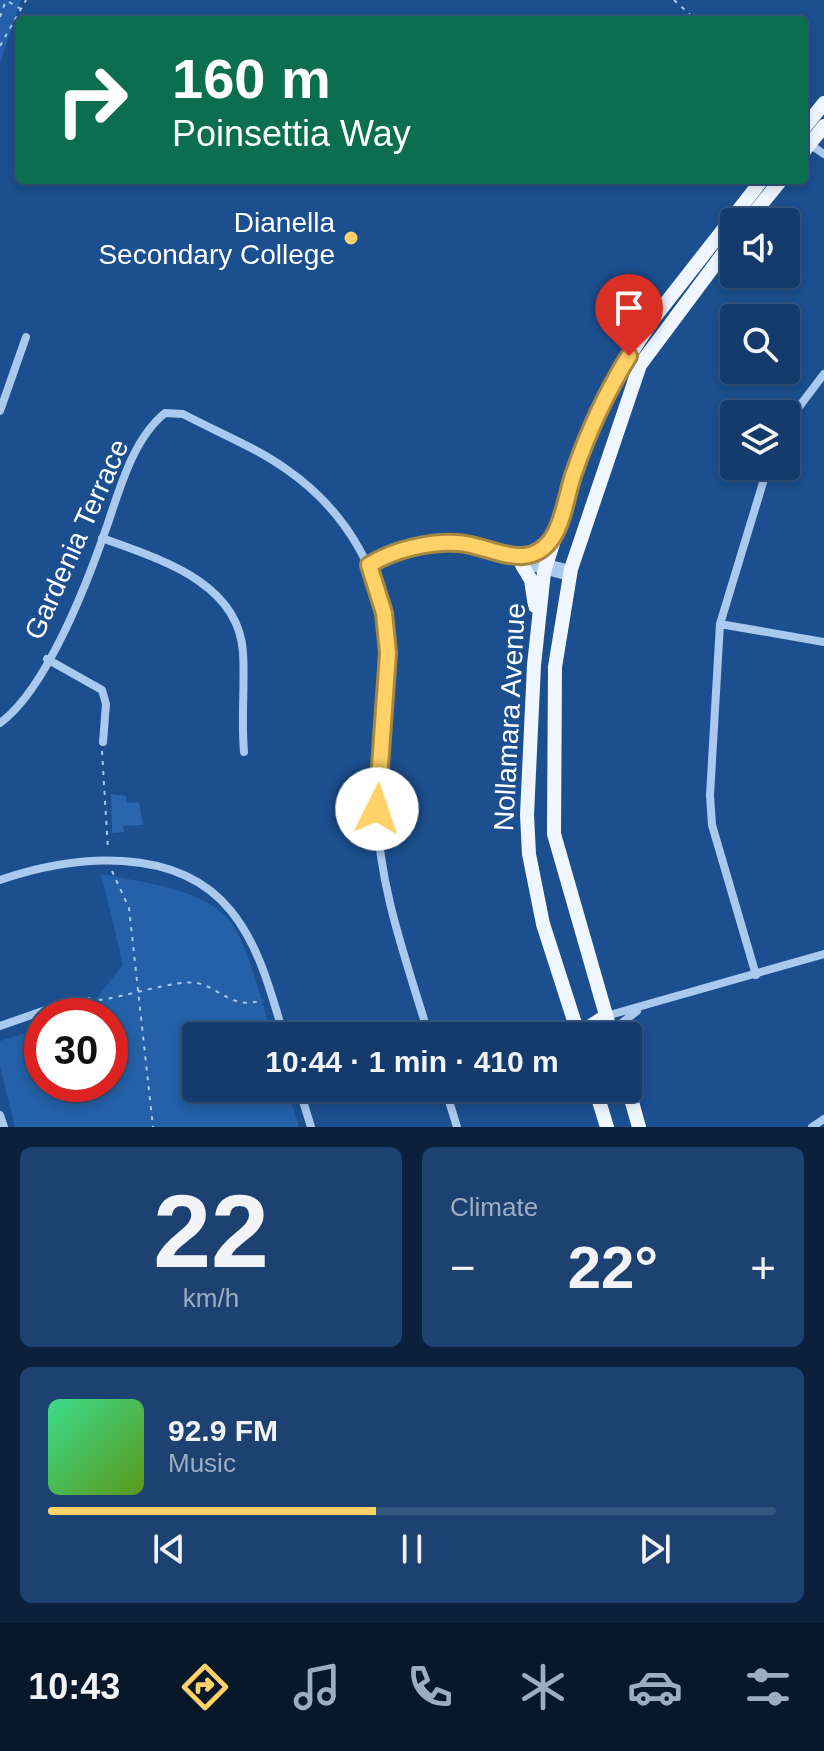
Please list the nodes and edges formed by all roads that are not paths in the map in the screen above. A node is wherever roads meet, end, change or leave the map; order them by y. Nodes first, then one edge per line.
1 (824, 103) edge
2 (811, 136) edge
3 (824, 154) edge
4 (759, 184) edge
5 (778, 184) edge
6 (758, 208) edge
7 (720, 257) edge
8 (26, 337) dead end
9 (824, 374) edge
10 (626, 404) junction
11 (800, 406) edge
12 (0, 411) edge
13 (585, 441) junction
14 (764, 480) edge
15 (554, 535) junction
16 (102, 538) junction
17 (521, 560) junction
18 (369, 565) junction
19 (545, 568) junction
20 (570, 573) junction
21 (538, 622) junction
22 (720, 624) junction
23 (824, 642) edge
24 (47, 659) junction
25 (0, 723) edge
26 (103, 742) road end
27 (244, 752) dead end
28 (0, 880) edge
29 (824, 954) edge
30 (756, 975) junction
31 (641, 1009) junction
32 (606, 1016) junction
33 (24, 1018) edge
34 (280, 1022) edge
35 (425, 1022) edge
36 (574, 1022) edge
37 (597, 1022) edge
38 (608, 1022) edge
39 (623, 1022) edge
40 (0, 1026) edge
41 (303, 1102) edge
42 (449, 1102) edge
43 (599, 1102) edge
44 (632, 1102) edge
45 (0, 1115) edge
46 (824, 1119) edge
47 (4, 1127) edge
48 (311, 1127) edge
49 (457, 1127) edge
50 (607, 1127) edge
51 (639, 1127) edge
52 (812, 1127) edge

1 - 2 main road
2 - 3 street
4 - 13 main road, Nollamara Avenue
5 - 6 main road
7 - 10 main road, Nollamara Avenue
8 - 12 street
9 - 11 street
10 - 13 main road
10 - 20 main road, Nollamara Avenue
13 - 15 main road, Nollamara Avenue
14 - 22 street
15 - 17 main road
15 - 19 main road, Nollamara Avenue
16 - 18 street, Gardenia Terrace
16 - 24 street, Gardenia Terrace
16 - 27 street
17 - 18 street
17 - 19 street
17 - 21 main road
18 - 35 street
19 - 20 street
19 - 21 main road, Nollamara Avenue
20 - 32 main road, Nollamara Avenue
21 - 36 main road, Nollamara Avenue
22 - 23 street
22 - 30 street
24 - 25 street, Gardenia Terrace
24 - 26 street
28 - 34 street
29 - 30 street
30 - 31 street
31 - 32 street
31 - 39 street
32 - 37 main road
32 - 38 main road, Nollamara Avenue
33 - 40 street
41 - 48 street
42 - 49 street
43 - 50 main road
44 - 51 main road
45 - 47 street
46 - 52 street

